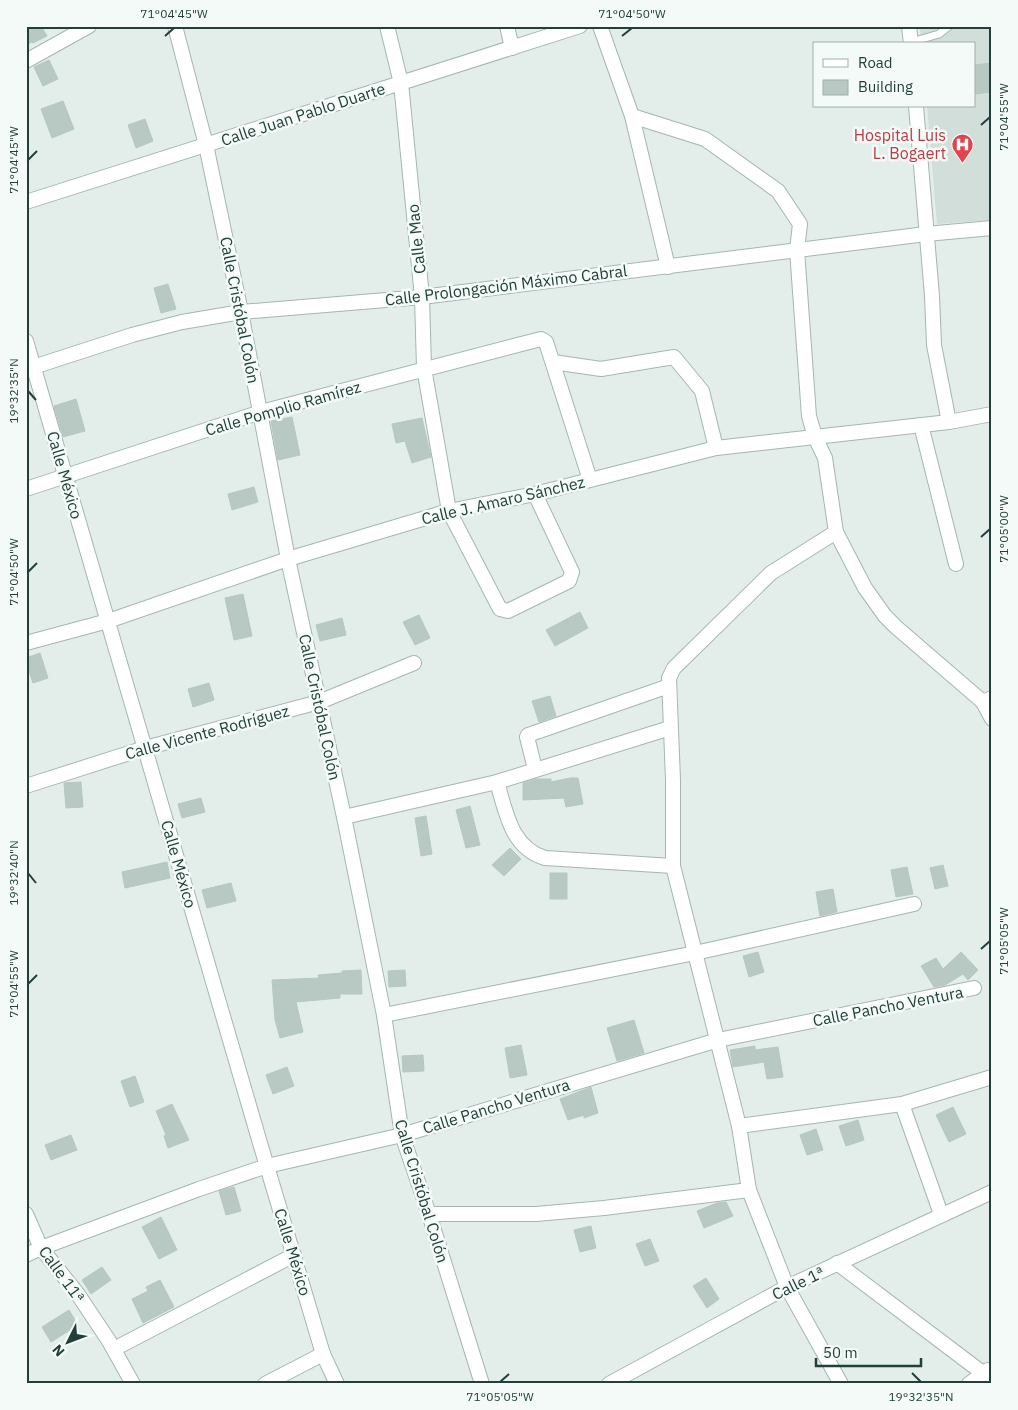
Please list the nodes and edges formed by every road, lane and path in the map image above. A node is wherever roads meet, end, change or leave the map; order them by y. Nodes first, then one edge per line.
1 (89, 26) edge
2 (175, 26) edge
3 (387, 26) edge
4 (507, 26) edge
5 (580, 26) edge
6 (600, 26) edge
7 (909, 26) edge
8 (949, 26) edge
9 (911, 42) edge
10 (914, 42) edge
11 (512, 48) junction
12 (26, 61) edge
13 (401, 83) junction
14 (916, 108) edge
15 (632, 116) junction
16 (206, 145) junction
17 (26, 202) edge
18 (992, 228) edge
19 (926, 234) junction
20 (797, 250) junction
21 (668, 267) junction
22 (422, 297) junction
23 (241, 312) junction
24 (26, 341) edge
25 (553, 362) junction
26 (30, 368) edge
27 (424, 368) junction
28 (261, 412) junction
29 (992, 414) edge
30 (949, 422) junction
31 (921, 425) junction
32 (815, 437) junction
33 (716, 448) junction
34 (65, 476) junction
35 (590, 480) junction
36 (26, 489) edge
37 (535, 494) junction
38 (449, 511) junction
39 (836, 532) junction
40 (288, 560) junction
41 (956, 564) dead end
42 (108, 621) junction
43 (26, 643) edge
44 (414, 663) dead end
45 (669, 686) junction
46 (987, 700) edge
47 (319, 702) junction
48 (992, 719) edge
49 (670, 728) junction
50 (145, 748) junction
51 (535, 769) junction
52 (497, 782) junction
53 (26, 786) edge
54 (344, 818) junction
55 (673, 866) junction
56 (914, 904) dead end
57 (695, 953) junction
58 (974, 988) dead end
59 (384, 1015) junction
60 (718, 1040) junction
61 (992, 1077) edge
62 (902, 1104) junction
63 (739, 1126) junction
64 (402, 1135) junction
65 (267, 1166) junction
66 (748, 1190) junction
67 (992, 1192) edge
68 (26, 1214) edge
69 (429, 1214) junction
70 (941, 1214) junction
71 (41, 1248) junction
72 (26, 1255) edge
73 (294, 1255) junction
74 (837, 1263) junction
75 (787, 1287) junction
76 (114, 1350) junction
77 (323, 1354) junction
78 (989, 1374) edge
79 (133, 1384) edge
80 (265, 1384) edge
81 (337, 1384) edge
82 (482, 1384) edge
83 (609, 1384) edge
84 (841, 1384) edge
85 (969, 1384) edge

1 - 12 street
2 - 16 street, Calle Cristóbal Colón
3 - 13 street, Calle Mao
4 - 11 street
5 - 11 street, Calle Juan Pablo Duarte
6 - 15 street
7 - 9 street
8 - 10 lane
11 - 13 street, Calle Juan Pablo Duarte
13 - 16 street, Calle Juan Pablo Duarte
13 - 22 street, Calle Mao
14 - 19 street
15 - 20 street
15 - 21 street
16 - 17 street, Calle Juan Pablo Duarte
16 - 23 street, Calle Cristóbal Colón
18 - 19 street, Calle Prolongación Máximo Cabral
19 - 20 street, Calle Prolongación Máximo Cabral
19 - 30 street
20 - 21 street, Calle Prolongación Máximo Cabral
20 - 32 street
21 - 22 street, Calle Prolongación Máximo Cabral
22 - 23 street, Calle Prolongación Máximo Cabral
22 - 27 street, Calle Mao
23 - 26 street, Calle Prolongación Máximo Cabral
23 - 28 street, Calle Cristóbal Colón
24 - 26 street, Calle México
25 - 27 street, Calle Pomplio Ramírez
25 - 33 street
25 - 35 street
26 - 34 street, Calle México
27 - 28 street, Calle Pomplio Ramírez
27 - 38 street, Calle Mao
28 - 34 street, Calle Pomplio Ramírez
28 - 40 street, Calle Cristóbal Colón
29 - 30 street, Calle J. Amaro Sánchez
30 - 31 street, Calle J. Amaro Sánchez
31 - 32 street, Calle J. Amaro Sánchez
31 - 41 street
32 - 33 street, Calle J. Amaro Sánchez
32 - 39 street
33 - 35 street, Calle J. Amaro Sánchez
34 - 36 street, Calle Pomplio Ramírez
34 - 42 street, Calle México
35 - 37 street, Calle J. Amaro Sánchez
37 - 38 street, Calle J. Amaro Sánchez
37 - 38 street, Calle Mao
38 - 40 street, Calle J. Amaro Sánchez
39 - 45 street
39 - 46 street
40 - 42 street, Calle J. Amaro Sánchez
40 - 47 street, Calle Cristóbal Colón
42 - 43 street, Calle J. Amaro Sánchez
42 - 50 street, Calle México
44 - 47 street, Calle Vicente Rodríguez
45 - 49 street
45 - 51 street
46 - 48 street
47 - 50 street, Calle Vicente Rodríguez
47 - 54 street, Calle Cristóbal Colón
49 - 51 street
49 - 55 street
50 - 53 street, Calle Vicente Rodríguez
50 - 65 street, Calle México
51 - 52 street
52 - 54 street
52 - 55 street
54 - 59 street, Calle Cristóbal Colón
55 - 57 street
56 - 57 street
57 - 59 street
57 - 60 street
58 - 60 street, Calle Pancho Ventura
59 - 64 street, Calle Cristóbal Colón
60 - 63 street
60 - 64 street, Calle Pancho Ventura
61 - 62 street
62 - 63 street
62 - 70 street
63 - 66 street
64 - 65 street, Calle Pancho Ventura
64 - 69 street, Calle Cristóbal Colón
65 - 71 street, Calle Pancho Ventura
65 - 73 street, Calle México
66 - 69 street
66 - 75 street
67 - 70 street, Calle 1ª
68 - 71 street, Calle 11ª
69 - 82 street, Calle Cristóbal Colón
70 - 74 street, Calle 1ª
71 - 72 street, Calle Pancho Ventura
71 - 76 street, Calle 11ª
73 - 76 street
73 - 77 street, Calle México
74 - 75 street, Calle 1ª
74 - 78 street
75 - 83 street, Calle 1ª
75 - 84 street
76 - 79 street, Calle 11ª
77 - 80 street
77 - 81 street, Calle México
78 - 85 street

